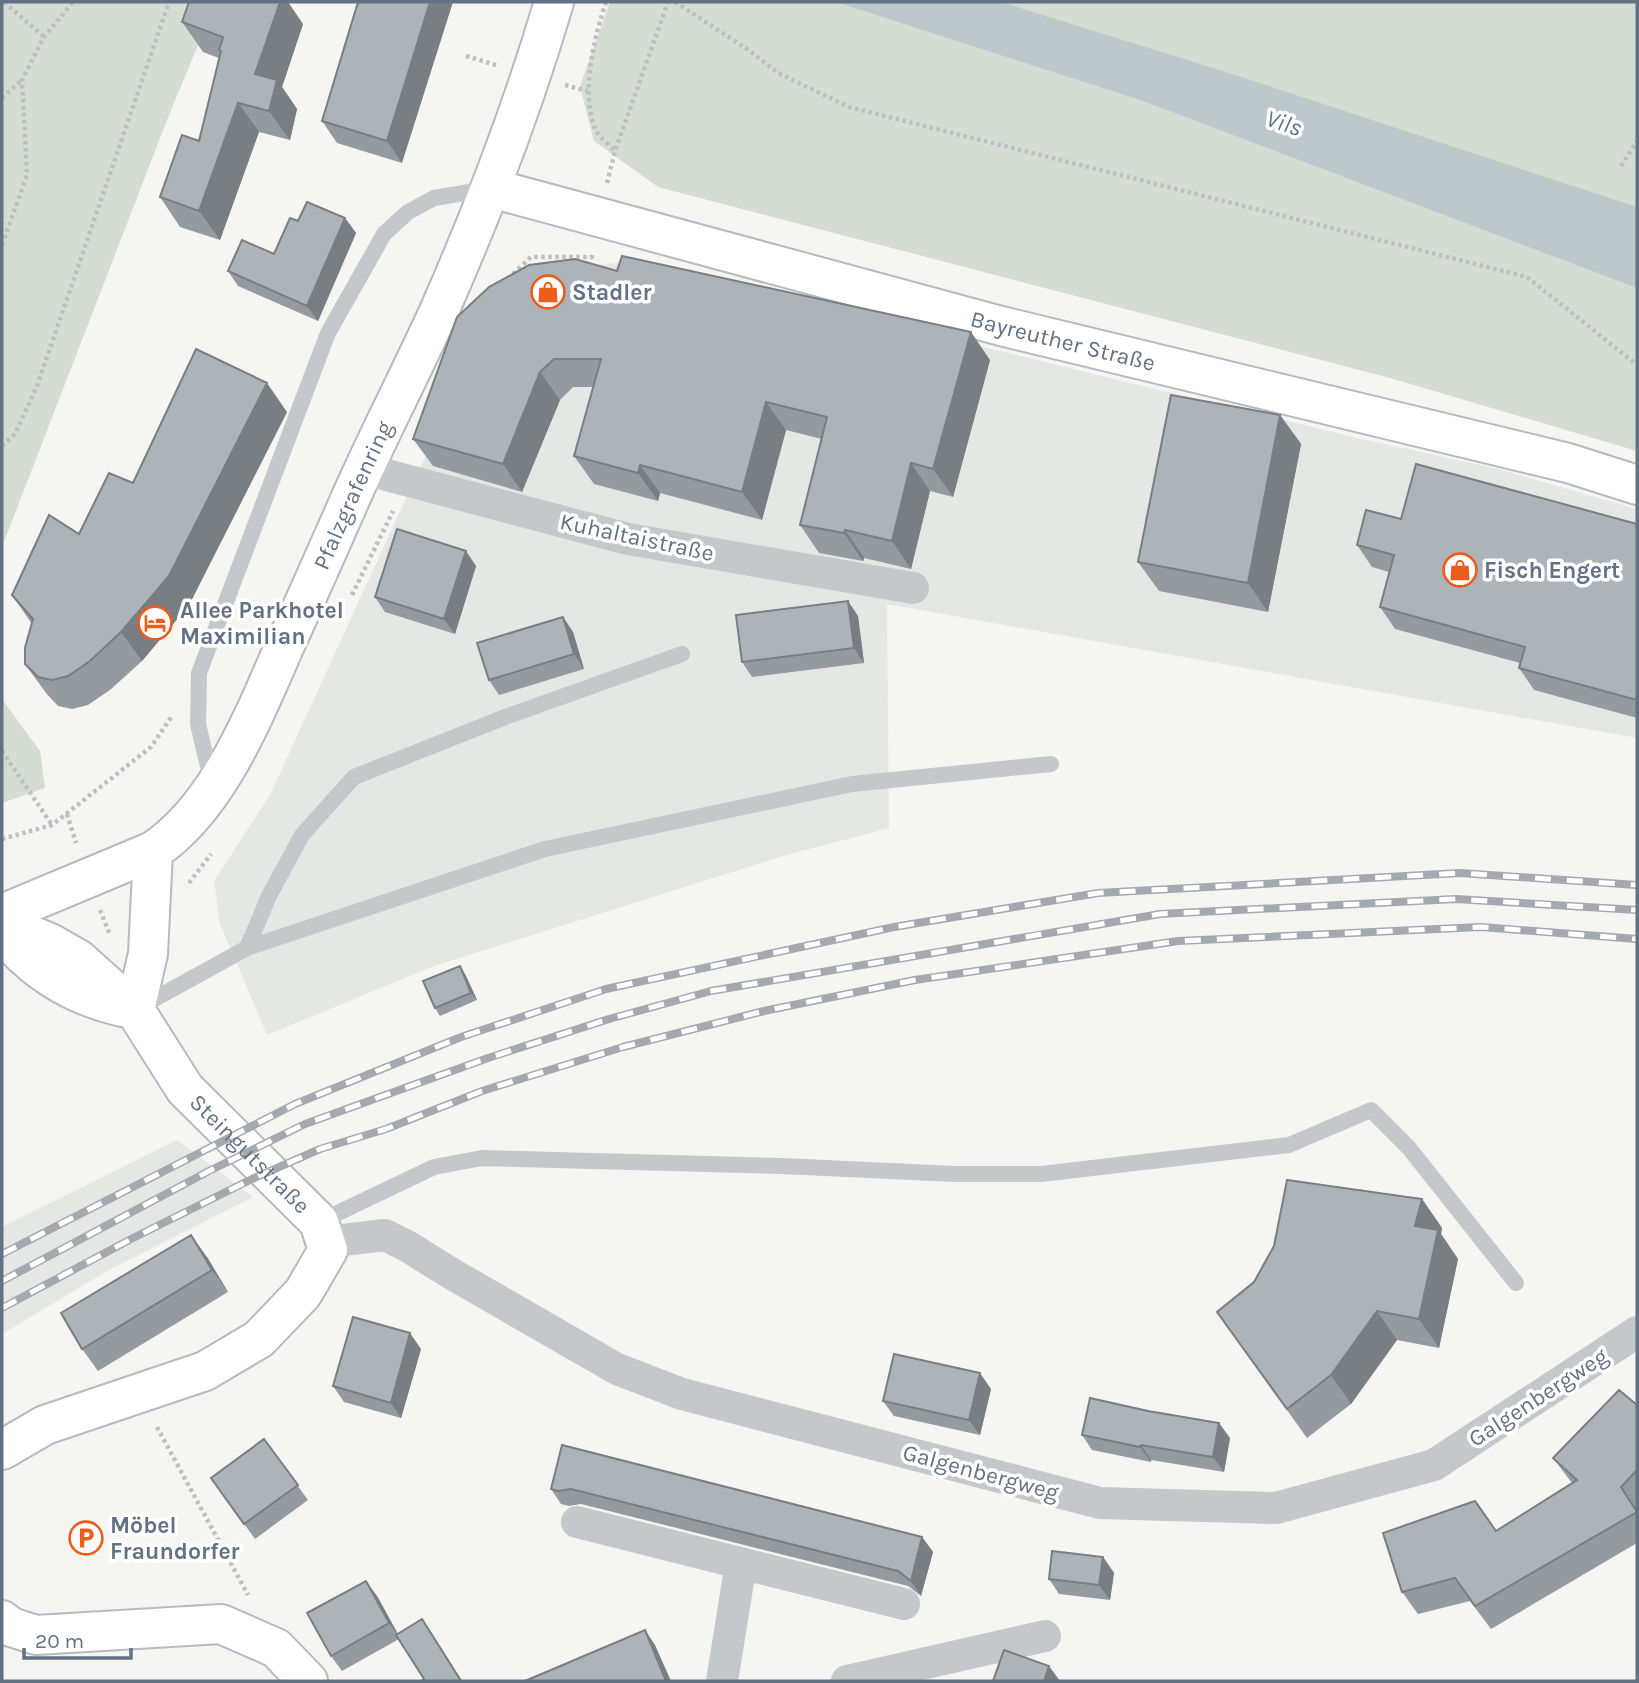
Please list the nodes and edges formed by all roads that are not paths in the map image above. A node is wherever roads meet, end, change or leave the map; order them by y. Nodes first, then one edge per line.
1 (553, 5) edge
2 (491, 188) junction
3 (364, 469) junction
4 (1637, 485) edge
5 (913, 588) dead end
6 (682, 654) dead end
7 (1051, 764) dead end
8 (213, 789) junction
9 (153, 851) junction
10 (2, 914) edge
11 (2, 923) edge
12 (2, 932) edge
13 (247, 948) junction
14 (135, 1010) junction
15 (322, 1232) junction
16 (1516, 1283) dead end
17 (1637, 1332) edge
18 (2, 1450) edge
19 (577, 1522) dead end
20 (741, 1563) junction
21 (904, 1604) dead end
22 (2, 1620) edge
23 (1045, 1636) dead end
24 (308, 1681) edge
25 (722, 1681) edge
26 (847, 1681) edge

1 - 2 street, Pfalzgrafenring
2 - 3 street, Pfalzgrafenring
2 - 4 street, Bayreuther Straße
2 - 8 lane
3 - 5 street, Kuhaltaistraße
3 - 8 street, Pfalzgrafenring
6 - 13 lane
7 - 13 lane
8 - 9 street, Pfalzgrafenring
9 - 10 street, Pfalzgrafenring
9 - 14 street
11 - 14 street, Steingutstraße
12 - 14 street
13 - 14 lane
14 - 15 street, Steingutstraße
15 - 16 lane
15 - 17 street, Galgenbergweg
15 - 18 street
19 - 20 street
20 - 21 street
20 - 25 street
22 - 24 street
23 - 26 street

